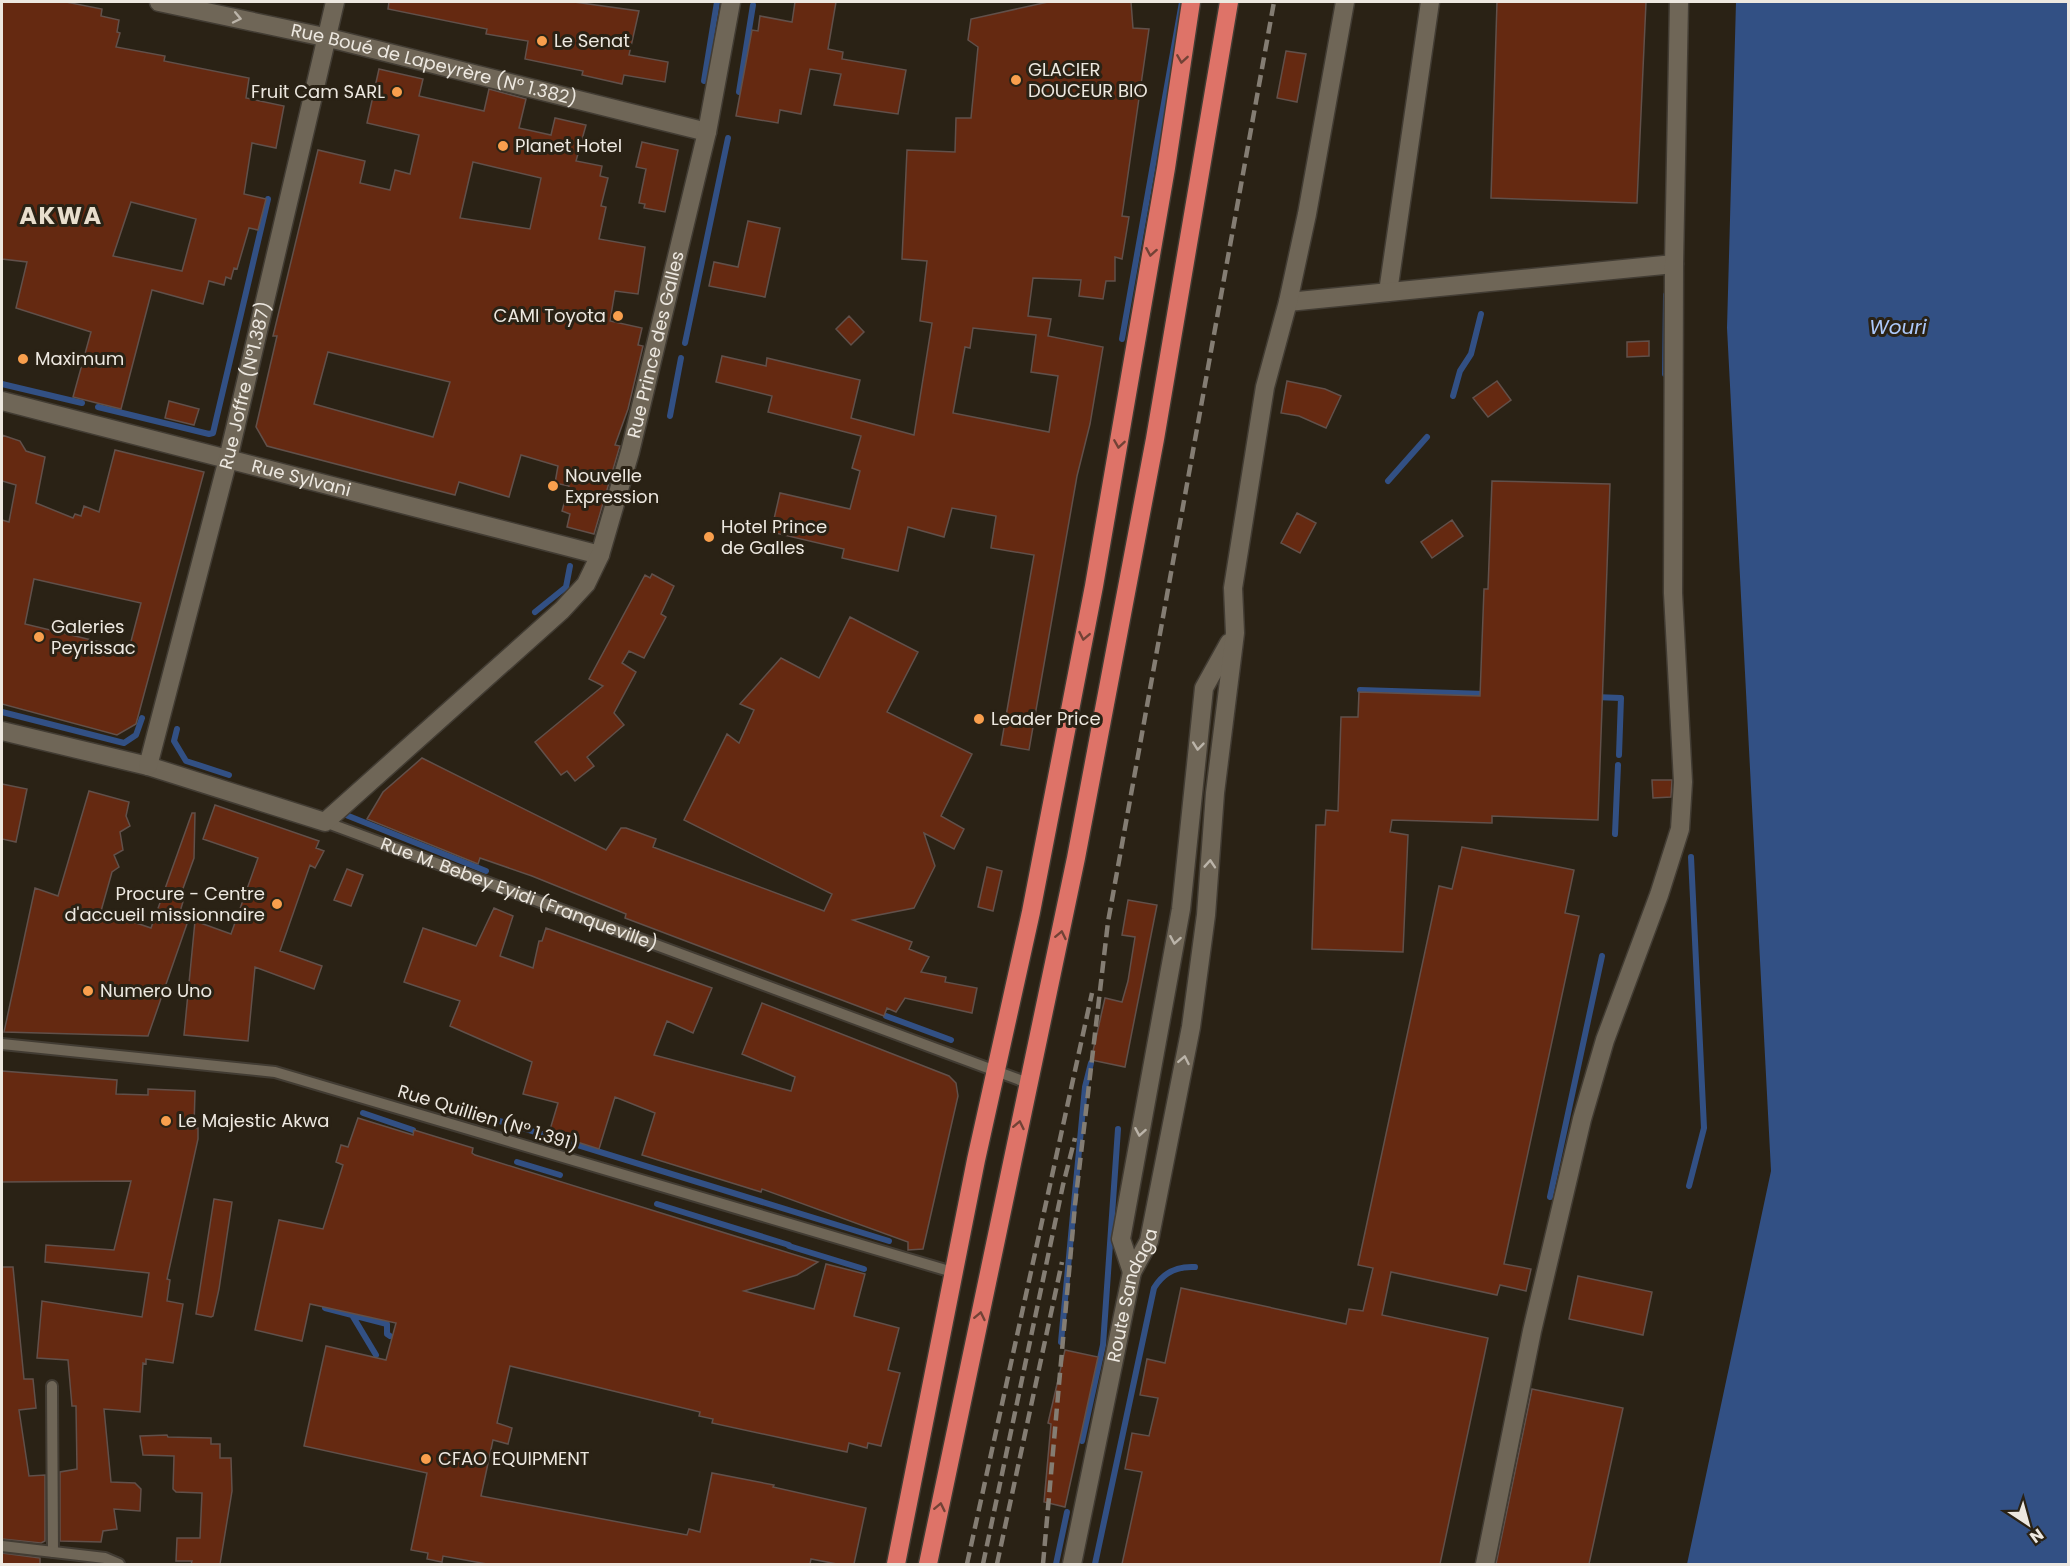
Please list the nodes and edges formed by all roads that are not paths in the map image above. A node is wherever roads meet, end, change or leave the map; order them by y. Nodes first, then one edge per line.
1 (159, 2) edge
2 (335, 2) edge
3 (731, 2) edge
4 (1191, 2) edge
5 (1229, 2) edge
6 (1345, 2) edge
7 (1430, 2) edge
8 (1679, 2) edge
9 (329, 38) junction
10 (707, 132) junction
11 (1674, 264) junction
12 (1389, 292) junction
13 (1288, 302) junction
14 (2, 401) edge
15 (228, 459) junction
16 (600, 555) junction
17 (1235, 633) junction
18 (1204, 688) junction
19 (1227, 690) junction
20 (2, 731) edge
21 (148, 766) junction
22 (1194, 790) junction
23 (1215, 794) junction
24 (325, 822) junction
25 (2, 1044) edge
26 (996, 1072) junction
27 (1028, 1083) junction
28 (1132, 1272) junction
29 (956, 1273) junction
30 (52, 1386) dead end
31 (2, 1546) edge
32 (53, 1552) junction
33 (119, 1564) edge
34 (896, 1564) edge
35 (928, 1564) edge
36 (1072, 1564) edge
37 (1485, 1564) edge

1 -> 9 street, Rue Boué de Lapeyrère (N° 1.382)
2 - 9 street, Rue Joffre (N°1.387)
3 - 10 street, Rue Prince des Galles
4 -> 26 highway
27 -> 5 highway
6 - 13 street, Route Sandaga
7 - 12 street
8 - 11 street
9 - 10 street, Rue Boué de Lapeyrère (N° 1.382)
9 - 15 street, Rue Joffre (N°1.387)
10 - 16 street, Rue Prince des Galles
11 - 12 street
11 - 37 street
12 - 13 street
13 - 17 street, Route Sandaga
14 - 15 street, Rue Sylvani
15 - 16 street, Rue Sylvani
15 - 21 street, Rue Joffre (N°1.387)
16 - 24 street, Rue Prince des Galles
17 - 18 street
17 - 19 street, Route Sandaga
18 - 19 street
18 -> 22 street
19 - 23 street, Route Sandaga
20 - 21 street, Rue M. Bebey Eyidi (Franqueville)
21 - 24 street, Rue M. Bebey Eyidi (Franqueville)
22 - 23 street
22 -> 28 street
28 -> 23 street, Route Sandaga
24 - 26 lane, Rue M. Bebey Eyidi (Franqueville)
25 - 29 lane, Rue Quillien (N° 1.391)
26 - 27 lane, Rue M. Bebey Eyidi (Franqueville)
26 - 29 highway
35 -> 27 highway
28 - 36 street, Route Sandaga
29 - 34 highway
30 - 32 lane
31 - 32 lane
32 - 33 lane

